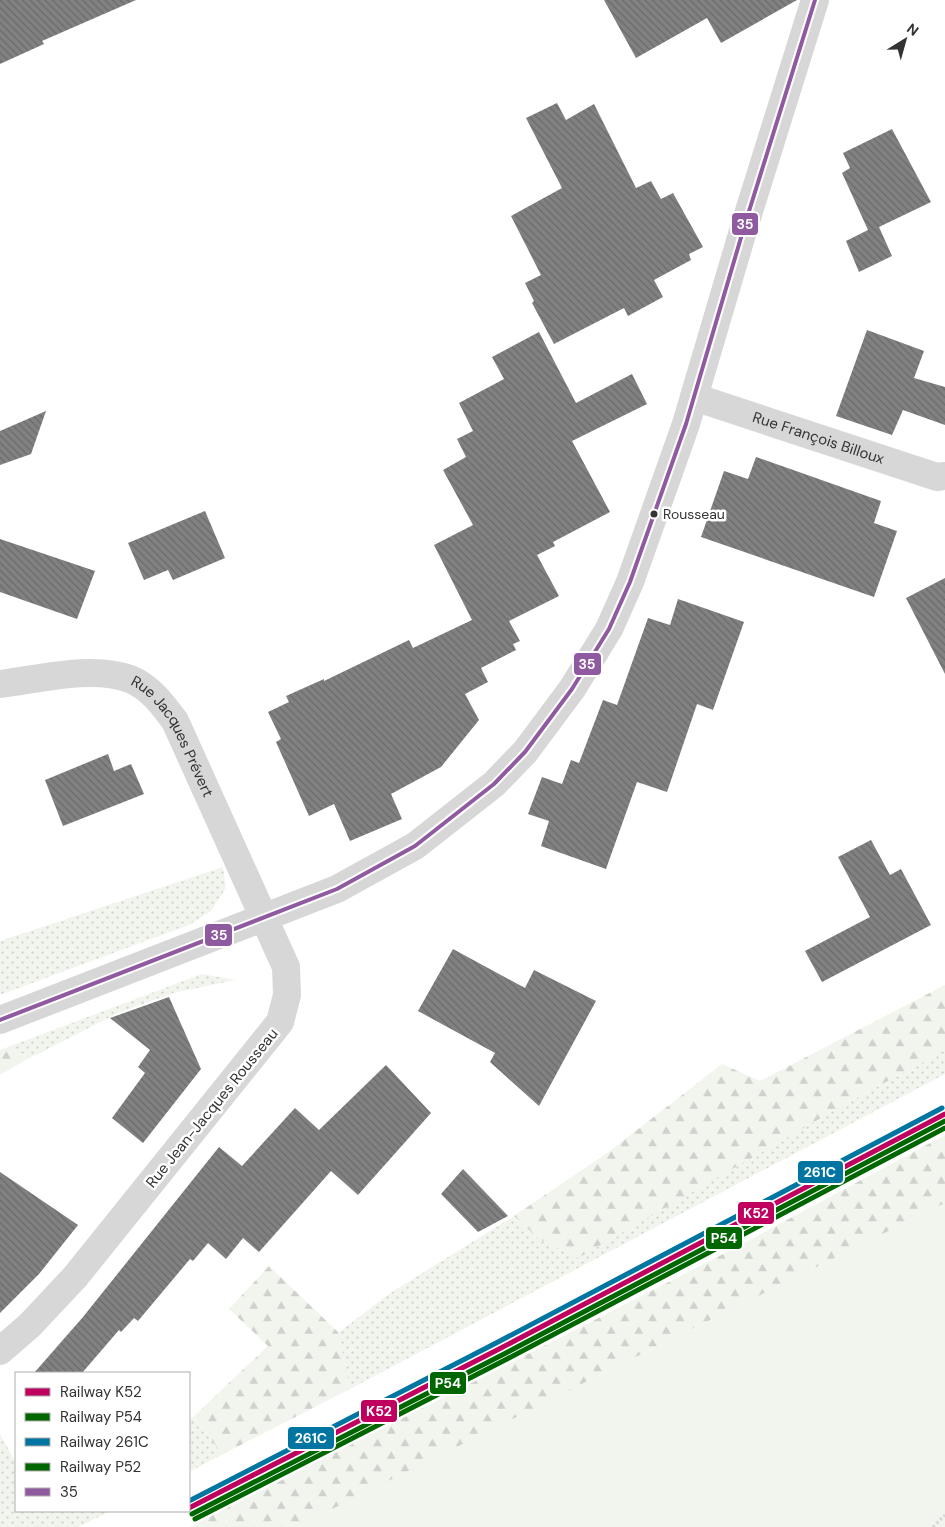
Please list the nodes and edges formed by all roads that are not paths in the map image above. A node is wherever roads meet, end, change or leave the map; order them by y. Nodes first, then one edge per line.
1 (815, 0) edge
2 (694, 398) junction
3 (945, 476) edge
4 (0, 684) edge
5 (264, 919) junction
6 (0, 1020) edge
7 (0, 1351) edge

1 - 2 street
2 - 3 street, Rue François Billoux
2 - 5 street
4 - 5 street, Rue Jacques Prévert
5 - 6 street
5 - 7 street, Rue Jean-Jacques Rousseau

